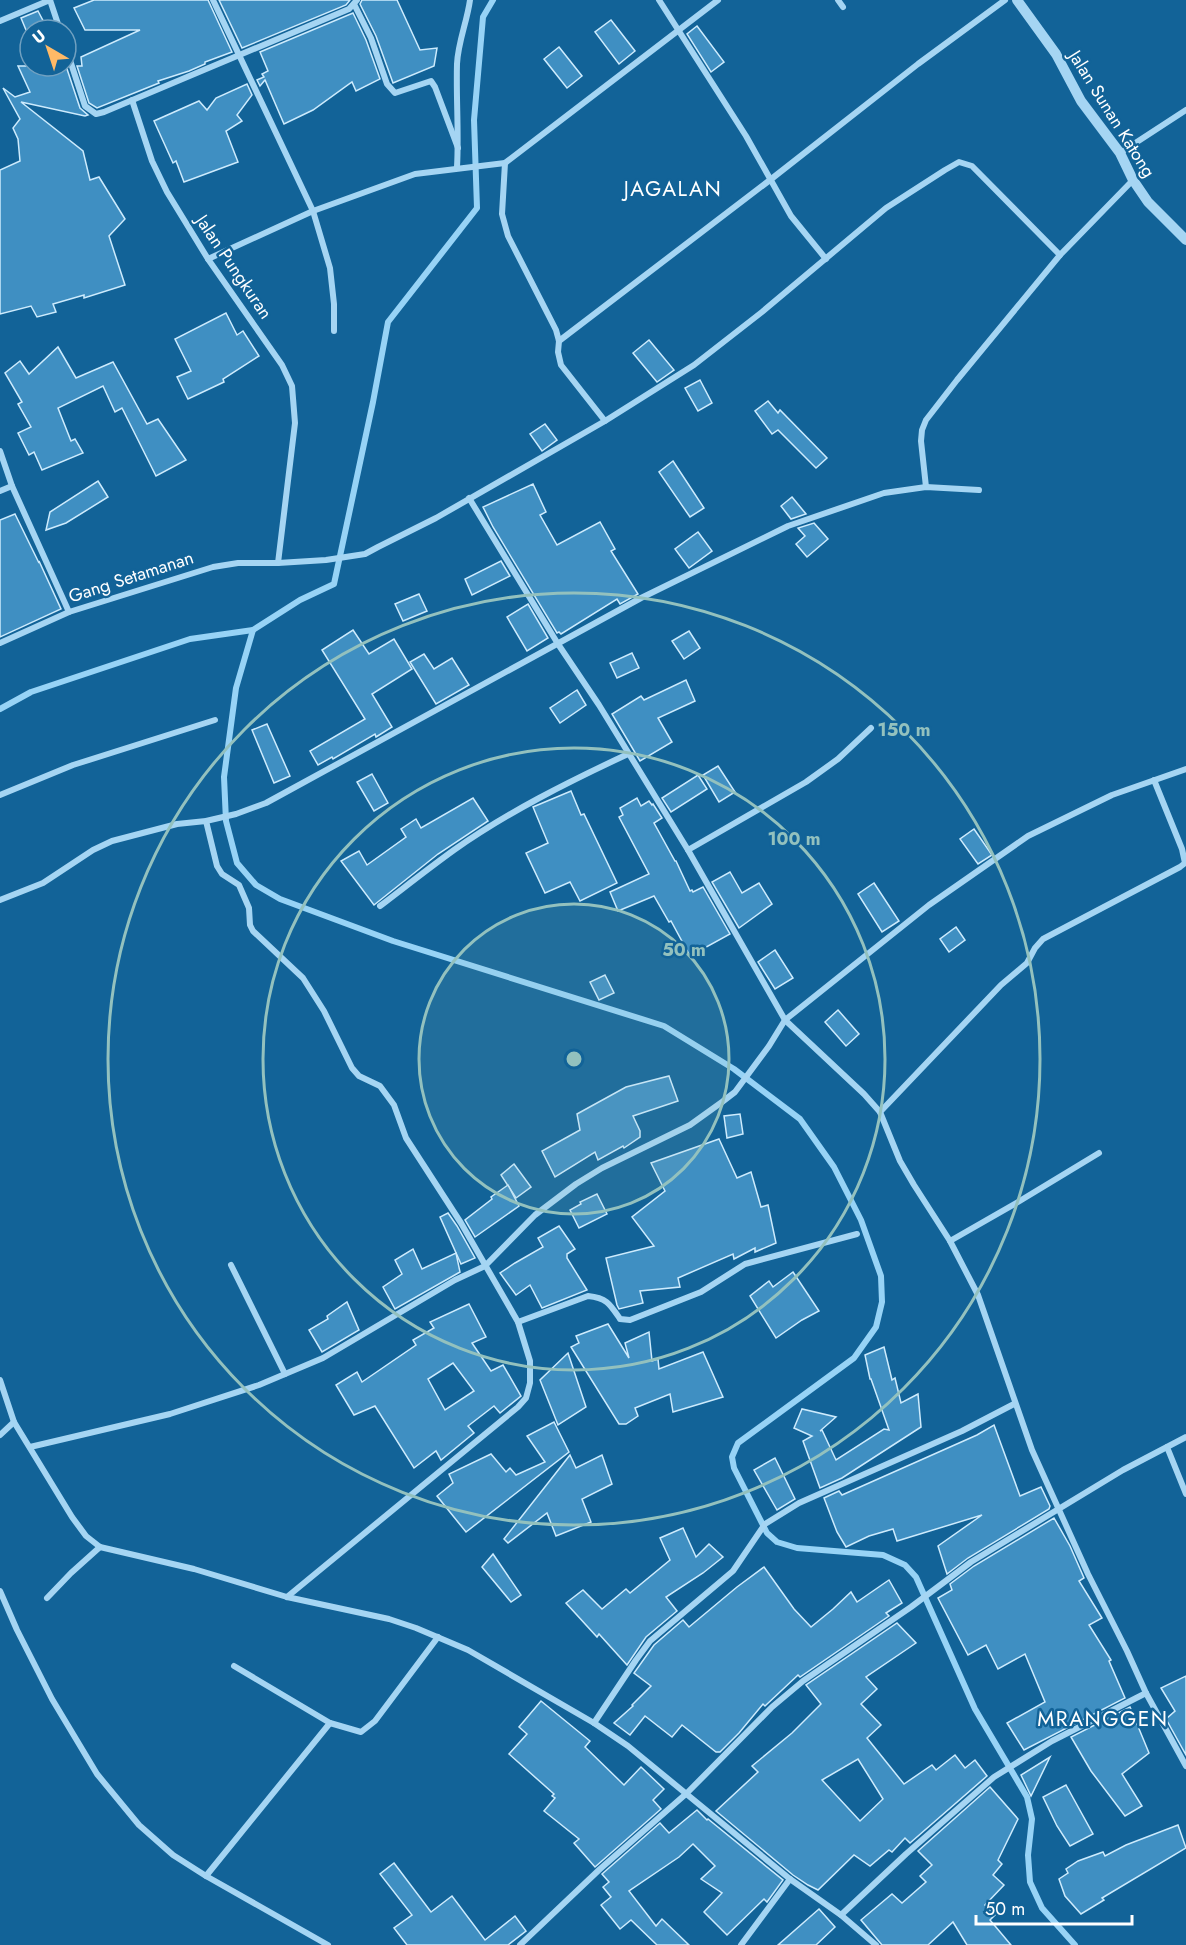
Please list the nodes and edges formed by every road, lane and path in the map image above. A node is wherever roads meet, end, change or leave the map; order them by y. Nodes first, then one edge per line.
1 (50, 0) edge
2 (213, 0) edge
3 (470, 0) edge
4 (659, 0) edge
5 (718, 0) edge
6 (838, 0) edge
7 (1005, 0) edge
8 (1017, 0) edge
9 (356, 2) edge
10 (843, 7) dead end
11 (56, 18) edge
12 (0, 21) edge
13 (677, 30) junction
14 (240, 55) junction
15 (76, 78) edge
16 (132, 100) junction
17 (1186, 110) edge
18 (458, 148) junction
19 (1120, 153) junction
20 (505, 163) junction
21 (459, 167) junction
22 (770, 180) junction
23 (1133, 180) junction
24 (313, 211) junction
25 (1186, 240) edge
26 (1060, 255) junction
27 (208, 259) junction
28 (826, 259) junction
29 (334, 331) dead end
30 (559, 341) junction
31 (605, 421) junction
32 (0, 451) edge
33 (12, 486) junction
34 (926, 487) junction
35 (979, 490) dead end
36 (0, 491) edge
37 (470, 498) junction
38 (278, 563) junction
39 (69, 612) junction
40 (0, 643) edge
41 (558, 644) junction
42 (215, 720) dead end
43 (871, 728) dead end
44 (628, 754) junction
45 (1186, 769) edge
46 (1154, 780) junction
47 (0, 795) edge
48 (209, 820) junction
49 (688, 850) junction
50 (0, 900) edge
51 (380, 906) dead end
52 (785, 1020) junction
53 (880, 1112) junction
54 (1099, 1153) dead end
55 (857, 1234) dead end
56 (950, 1241) junction
57 (231, 1265) dead end
58 (485, 1266) junction
59 (518, 1322) junction
60 (285, 1374) junction
61 (0, 1380) edge
62 (1014, 1404) junction
63 (14, 1422) junction
64 (0, 1435) edge
65 (1186, 1437) edge
66 (30, 1447) junction
67 (1167, 1447) junction
68 (1186, 1494) edge
69 (1058, 1509) junction
70 (100, 1547) junction
71 (0, 1593) edge
72 (287, 1597) junction
73 (47, 1598) dead end
74 (438, 1637) junction
75 (234, 1666) dead end
76 (1146, 1693) junction
77 (330, 1722) junction
78 (594, 1723) junction
79 (1186, 1766) edge
80 (687, 1793) junction
81 (206, 1876) junction
82 (790, 1879) junction
83 (841, 1915) junction
84 (328, 1945) edge
85 (520, 1945) edge
86 (741, 1945) edge
87 (876, 1945) edge

1 - 11 street
1 - 12 street
2 - 14 street
3 - 18 street
4 - 13 street
5 - 13 street
6 - 10 street
7 - 22 street
8 - 19 street, Jalan Sunan Katong
9 - 14 street
9 - 18 street
13 - 20 street
13 - 22 street
14 - 16 street
14 - 24 street
15 - 16 street
16 - 27 street, Jalan Pungkuran
17 - 19 street
18 - 21 street
19 - 23 street, Jalan Sunan Katong
20 - 21 street
20 - 30 street
21 - 24 street
22 - 28 street
22 - 30 street
23 - 25 street, Jalan Sunan Katong
23 - 26 street
24 - 27 street
24 - 29 street
26 - 28 street, Gang Setamanan
26 - 34 street
27 - 38 street, Jalan Pungkuran
28 - 31 street, Gang Setamanan
30 - 31 street
31 - 37 street, Gang Setamanan
32 - 33 street
33 - 36 street
33 - 39 street
34 - 35 street
34 - 41 street
37 - 38 street, Gang Setamanan
37 - 41 street
38 - 39 street, Gang Setamanan
39 - 40 street, Gang Setamanan
41 - 44 street
41 - 48 street
42 - 47 street
43 - 49 street
44 - 49 street
44 - 51 street
45 - 46 street
46 - 52 street
46 - 53 street
48 - 50 street
48 - 58 street
49 - 52 street
52 - 53 street
52 - 58 street
53 - 56 street
54 - 56 street
55 - 59 street
56 - 62 street
57 - 60 street
58 - 59 street
58 - 60 street
59 - 72 street
60 - 66 street
61 - 63 street
62 - 69 street
62 - 78 street
63 - 64 street
63 - 66 street
65 - 67 street
66 - 70 street
67 - 68 street
67 - 69 street
69 - 76 street
69 - 80 street
70 - 72 street
70 - 73 street
71 - 81 street
72 - 74 street
74 - 77 street
74 - 78 street
75 - 77 street
76 - 79 street
76 - 83 street
77 - 81 street
78 - 80 street
80 - 82 street
80 - 85 street
81 - 84 street
82 - 83 street
82 - 86 street
83 - 87 street

